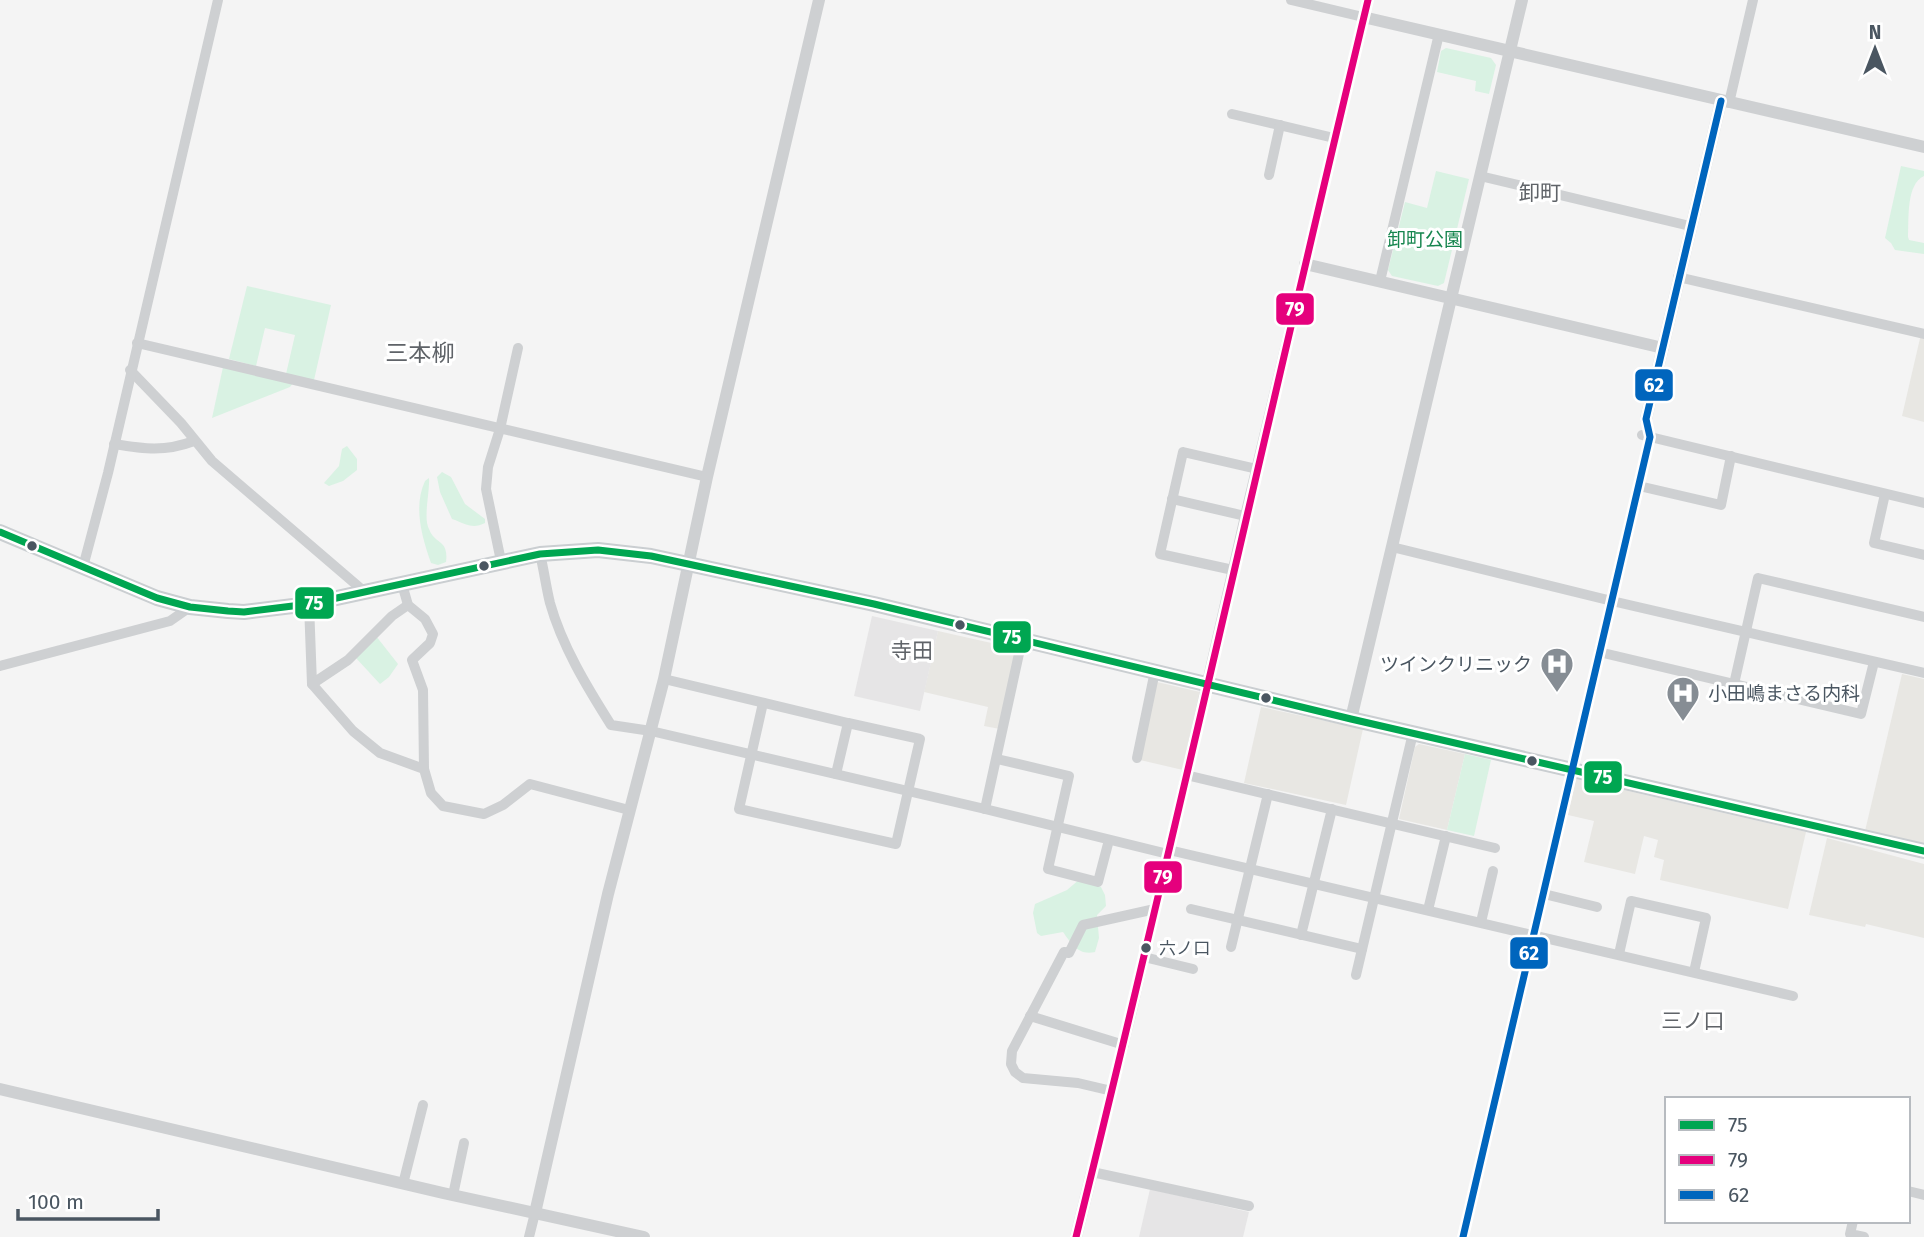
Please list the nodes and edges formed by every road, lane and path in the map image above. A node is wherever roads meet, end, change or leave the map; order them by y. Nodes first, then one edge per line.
1 (218, 0) edge
2 (819, 0) edge
3 (1292, 0) edge
4 (1367, 0) edge
5 (1522, 0) edge
6 (1753, 0) edge
7 (1363, 17) junction
8 (1439, 34) junction
9 (1510, 51) junction
10 (1725, 102) junction
11 (1231, 114) dead end
12 (1280, 125) junction
13 (1334, 138) junction
14 (1924, 147) edge
15 (1269, 175) dead end
16 (1480, 176) junction
17 (1690, 226) junction
18 (1305, 264) junction
19 (1678, 277) junction
20 (1380, 281) junction
21 (1451, 299) junction
22 (1924, 334) edge
23 (137, 343) junction
24 (518, 348) dead end
25 (1662, 348) junction
26 (130, 370) junction
27 (1647, 419) joint
28 (500, 429) junction
29 (1646, 436) junction
30 (194, 441) junction
31 (114, 444) junction
32 (1731, 456) junction
33 (1257, 468) junction
34 (708, 477) junction
35 (1639, 486) junction
36 (1885, 494) junction
37 (1172, 499) junction
38 (1924, 503) edge
39 (1245, 516) junction
40 (0, 533) edge
41 (1392, 547) junction
42 (540, 554) junction
43 (1924, 555) edge
44 (501, 561) junction
45 (689, 562) junction
46 (83, 567) junction
47 (1233, 570) junction
48 (402, 584) junction
49 (366, 593) junction
50 (1612, 601) junction
51 (309, 604) junction
52 (408, 605) junction
53 (190, 607) junction
54 (1924, 617) edge
55 (1745, 632) junction
56 (1022, 640) junction
57 (1599, 652) junction
58 (1874, 662) junction
59 (0, 666) edge
60 (1155, 671) junction
61 (1924, 673) edge
62 (664, 679) junction
63 (1207, 683) junction
64 (312, 684) junction
65 (1734, 684) junction
66 (763, 703) junction
67 (1351, 719) junction
68 (848, 723) junction
69 (651, 731) junction
70 (1413, 733) junction
71 (751, 754) junction
72 (1138, 758) dead end
73 (997, 759) junction
74 (424, 769) junction
75 (1573, 769) junction
76 (836, 774) junction
77 (1186, 775) junction
78 (908, 792) junction
79 (1268, 794) junction
80 (985, 809) junction
81 (1332, 809) junction
82 (629, 810) junction
83 (1392, 823) junction
84 (1058, 827) junction
85 (1446, 836) junction
86 (1109, 840) junction
87 (1495, 848) dead end
88 (1924, 851) edge
89 (1168, 852) junction
90 (1250, 869) junction
91 (1493, 871) dead end
92 (1314, 883) junction
93 (1544, 894) junction
94 (1374, 897) junction
95 (1597, 907) dead end
96 (1155, 909) junction
97 (1191, 909) dead end
98 (1428, 910) junction
99 (1238, 920) junction
100 (1481, 922) junction
101 (1534, 934) junction
102 (1301, 935) junction
103 (1231, 947) dead end
104 (1362, 949) junction
105 (1619, 954) junction
106 (1144, 957) junction
107 (1193, 970) dead end
108 (1694, 972) junction
109 (1356, 975) dead end
110 (1793, 996) dead end
111 (1030, 1016) junction
112 (1124, 1045) junction
113 (0, 1089) edge
114 (1112, 1091) junction
115 (423, 1105) dead end
116 (464, 1143) dead end
117 (1092, 1172) junction
118 (403, 1184) junction
119 (453, 1195) junction
120 (1250, 1206) dead end
121 (534, 1213) junction
122 (1853, 1223) edge
123 (529, 1237) edge
124 (644, 1237) edge
125 (1076, 1237) edge
126 (1463, 1237) edge
127 (1864, 1237) edge

1 - 23 street
2 - 34 street
3 - 7 street
4 - 7 street
5 - 9 street
6 - 10 street
7 - 8 street
7 - 13 street
8 - 9 street
8 - 20 street
9 - 10 street
9 - 16 street
10 - 14 street
10 - 17 street
11 - 12 street
12 - 13 street
12 - 15 street
13 - 18 street
16 - 17 street
16 - 21 street
17 - 19 street
18 - 20 street
18 - 33 street
19 - 22 street
19 - 25 street
20 - 21 street
21 - 25 street
21 - 41 street
23 - 26 street
23 - 28 street
24 - 28 street
25 - 27 street
26 - 30 street
26 - 31 street
27 - 29 street
28 - 34 street
28 - 44 street
29 - 32 street
29 - 35 street
30 - 31 street
30 - 49 street
31 - 46 street
32 - 35 street
32 - 36 street
33 - 37 street
33 - 39 street
34 - 45 street
35 - 50 street
36 - 38 street
36 - 43 street
37 - 39 street
37 - 47 street
39 - 47 street
40 - 46 main road
41 - 50 street
41 - 67 street
42 - 44 main road
42 - 45 main road
42 - 69 street
44 - 48 main road
45 - 56 main road
45 - 62 street
46 - 53 main road
47 - 63 street
48 - 49 main road
48 - 52 street
49 - 51 main road
50 - 55 street
50 - 57 street
51 - 53 main road
51 - 64 street
52 - 64 street
52 - 74 street
53 - 59 street
54 - 55 street
55 - 58 street
55 - 65 street
56 - 60 main road
56 - 73 street
57 - 65 street
57 - 75 street
58 - 61 street
58 - 65 street
60 - 63 main road
60 - 72 street
62 - 66 street
62 - 69 street
63 - 67 main road
63 - 77 street
64 - 74 street
66 - 68 street
66 - 71 street
67 - 70 main road
68 - 76 street
68 - 78 street
69 - 71 street
69 - 82 street
70 - 75 main road
70 - 83 street
71 - 76 street
71 - 78 street
73 - 80 street
73 - 84 street
74 - 82 street
75 - 88 main road
75 - 93 street
76 - 78 street
77 - 79 street
77 - 89 street
78 - 80 street
79 - 81 street
79 - 90 street
80 - 84 street
81 - 83 street
81 - 92 street
82 - 121 street
83 - 85 street
83 - 94 street
84 - 86 street
84 - 86 street
85 - 87 street
85 - 98 street
86 - 89 street
89 - 90 street
89 - 96 street
90 - 92 street
90 - 99 street
91 - 100 street
92 - 94 street
92 - 102 street
93 - 95 street
93 - 101 street
94 - 98 street
94 - 104 street
96 - 106 street
96 - 111 street
97 - 99 street
98 - 100 street
99 - 102 street
99 - 103 street
100 - 101 street
101 - 105 street
101 - 126 street
102 - 104 street
104 - 109 street
105 - 108 street
105 - 108 street
106 - 107 street
106 - 112 street
108 - 110 street
111 - 112 street
111 - 114 street
112 - 114 street
113 - 118 street
114 - 117 street
115 - 118 street
116 - 119 street
117 - 120 street
117 - 125 street
118 - 119 street
119 - 121 street
121 - 123 street
121 - 124 street
122 - 127 street

